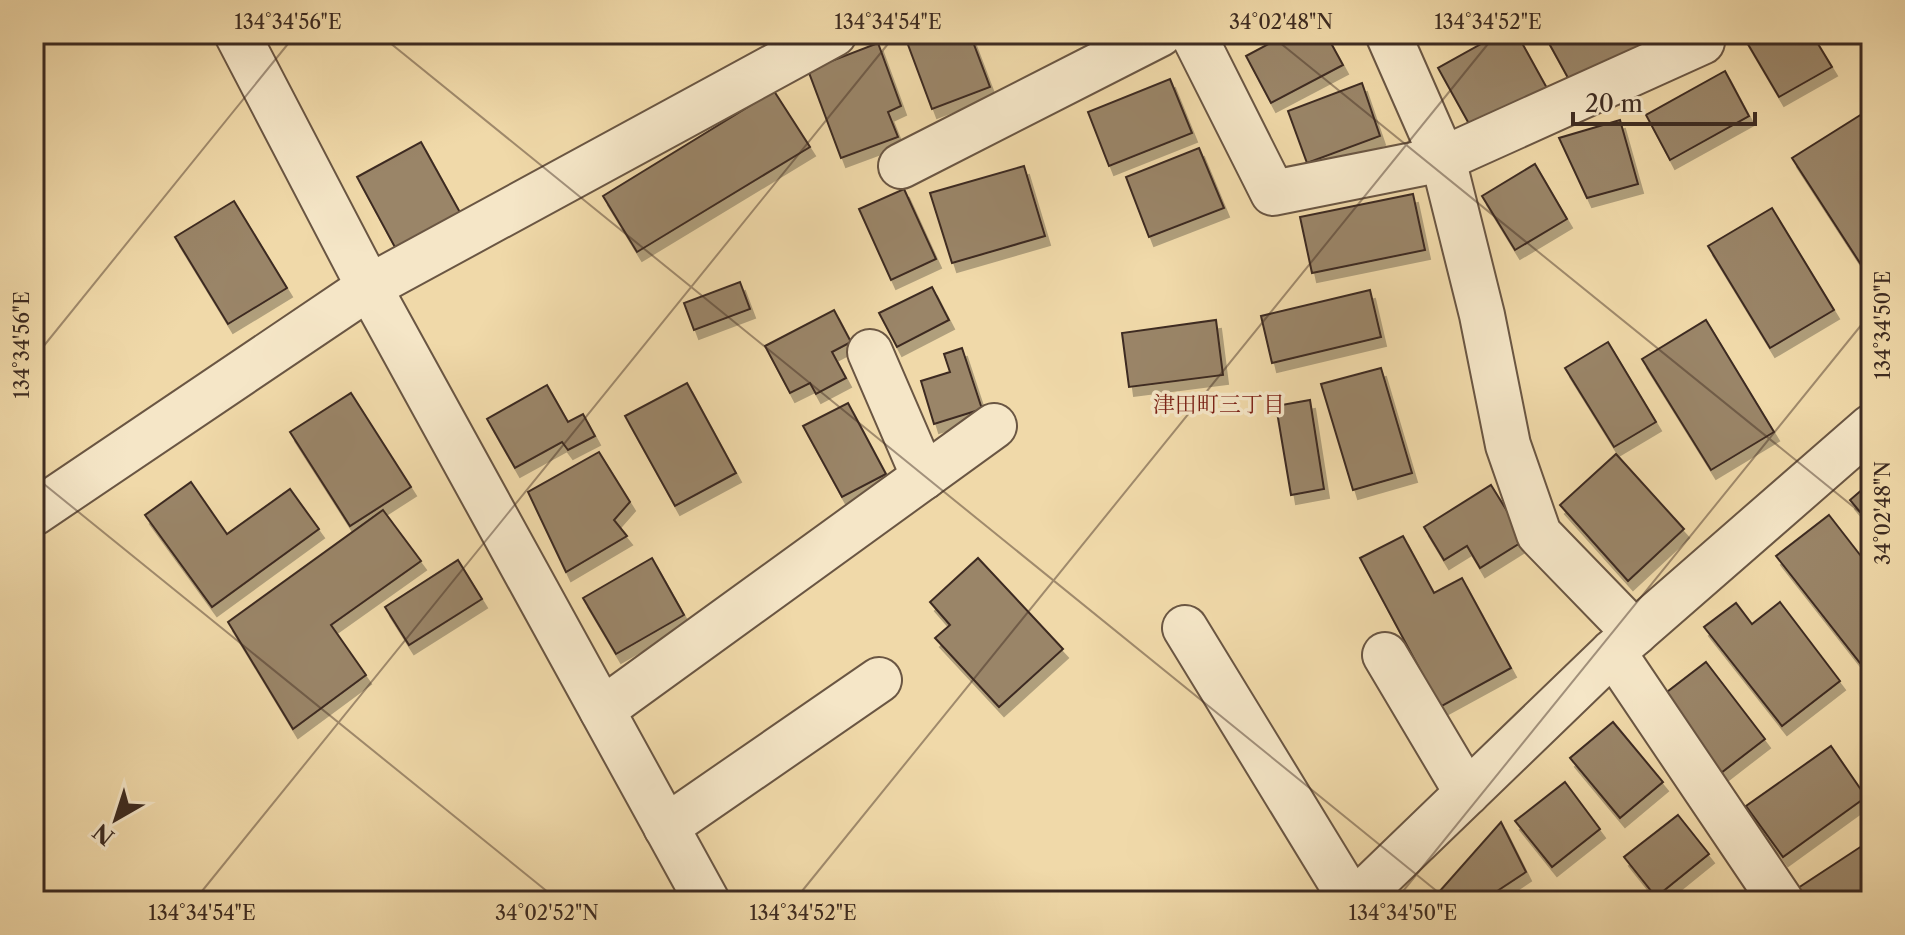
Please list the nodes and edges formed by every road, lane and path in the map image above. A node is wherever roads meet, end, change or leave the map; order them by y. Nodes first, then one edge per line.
1 (237, 34) edge
2 (834, 34) edge
3 (1160, 34) edge
4 (1193, 34) edge
5 (1388, 34) edge
6 (1702, 42) dead end
7 (1443, 159) junction
8 (901, 166) dead end
9 (369, 287) junction
10 (870, 352) dead end
11 (994, 426) dead end
12 (1871, 427) edge
13 (924, 477) junction
14 (34, 513) edge
15 (1185, 628) dead end
16 (1624, 642) junction
17 (1385, 655) dead end
18 (879, 680) dead end
19 (602, 710) junction
20 (1467, 793) junction
21 (666, 827) junction
22 (1362, 898) edge
23 (707, 901) edge
24 (1781, 901) edge

1 - 9 street
2 - 9 street
3 - 8 street
4 - 7 street
5 - 7 street
6 - 7 street
7 - 16 street
9 - 14 street
9 - 19 street
10 - 13 street
11 - 13 street
12 - 16 street
13 - 19 street
15 - 22 street
16 - 20 street
16 - 24 street
17 - 20 street
18 - 21 street
19 - 21 street
20 - 22 street
21 - 23 street

